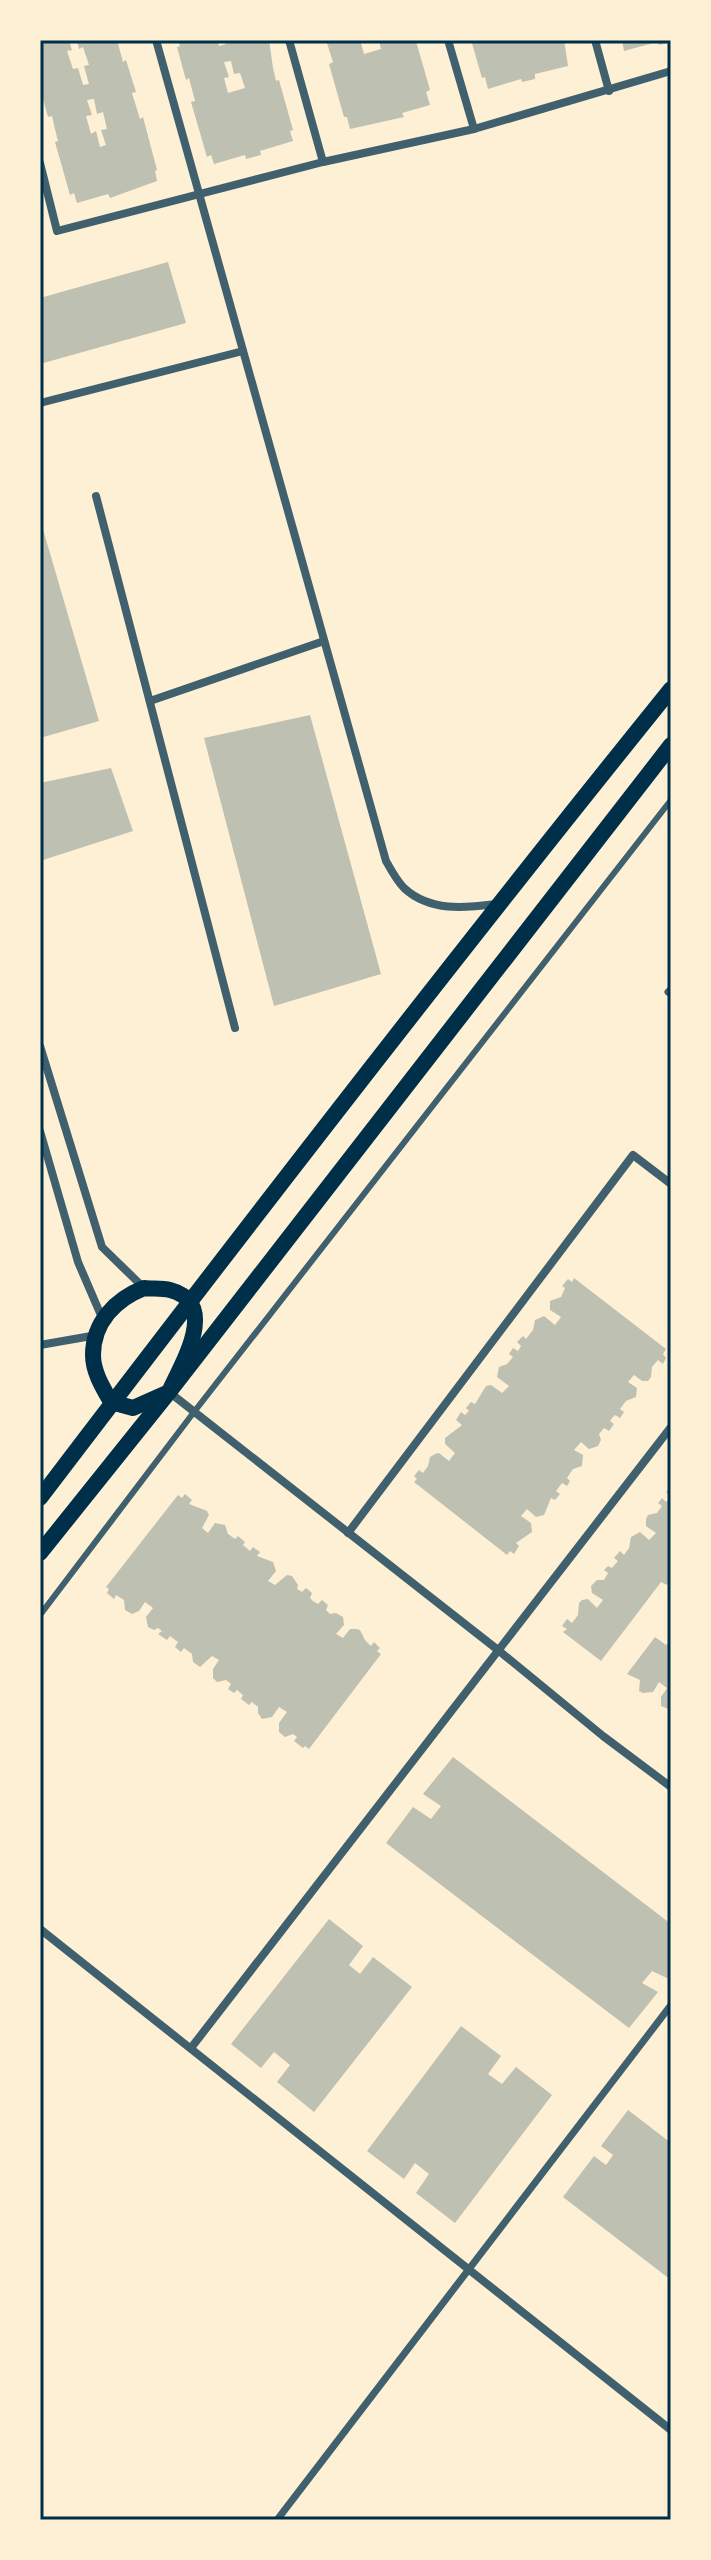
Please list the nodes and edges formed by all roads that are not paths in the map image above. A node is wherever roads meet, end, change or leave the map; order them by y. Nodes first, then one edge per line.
1 (156, 40) edge
2 (289, 40) edge
3 (448, 40) edge
4 (595, 40) edge
5 (671, 71) edge
6 (609, 91) junction
7 (474, 129) junction
8 (323, 162) junction
9 (40, 163) edge
10 (199, 195) junction
11 (243, 351) junction
12 (40, 403) edge
13 (96, 496) dead end
14 (324, 641) junction
15 (671, 689) edge
16 (150, 701) junction
17 (671, 745) edge
18 (671, 800) edge
19 (497, 904) junction
20 (235, 1028) dead end
21 (40, 1046) edge
22 (40, 1131) edge
23 (671, 1184) edge
24 (144, 1288) junction
25 (190, 1300) junction
26 (100, 1328) junction
27 (40, 1345) edge
28 (169, 1392) junction
29 (111, 1402) junction
30 (194, 1412) junction
31 (671, 1427) edge
32 (40, 1498) edge
33 (348, 1533) junction
34 (40, 1553) edge
35 (40, 1615) edge
36 (498, 1650) junction
37 (671, 1787) edge
38 (40, 1929) edge
39 (671, 2005) edge
40 (191, 2048) junction
41 (469, 2271) junction
42 (671, 2430) edge
43 (277, 2520) edge

1 - 10 street
2 - 8 street
3 - 7 street
4 - 6 street
5 - 6 street
6 - 7 street
7 - 8 street
8 - 10 street
9 - 10 street
10 - 11 street
11 - 12 street
11 - 14 street
13 - 16 street
14 - 16 street
14 - 19 street
15 - 19 main road
16 - 20 street
17 - 28 main road
18 - 30 lane
19 - 25 main road
21 - 24 street
22 - 26 street
23 - 33 street
24 - 25 main road
24 - 26 main road
25 - 28 main road
25 - 29 main road
26 - 27 street
26 - 29 main road
28 - 29 main road
28 - 30 street
28 - 34 main road
29 - 32 main road
30 - 33 street
30 - 35 lane
31 - 36 street
33 - 36 street
36 - 37 street
36 - 40 street
38 - 40 street
39 - 41 street
40 - 41 street
41 - 42 street
41 - 43 street

